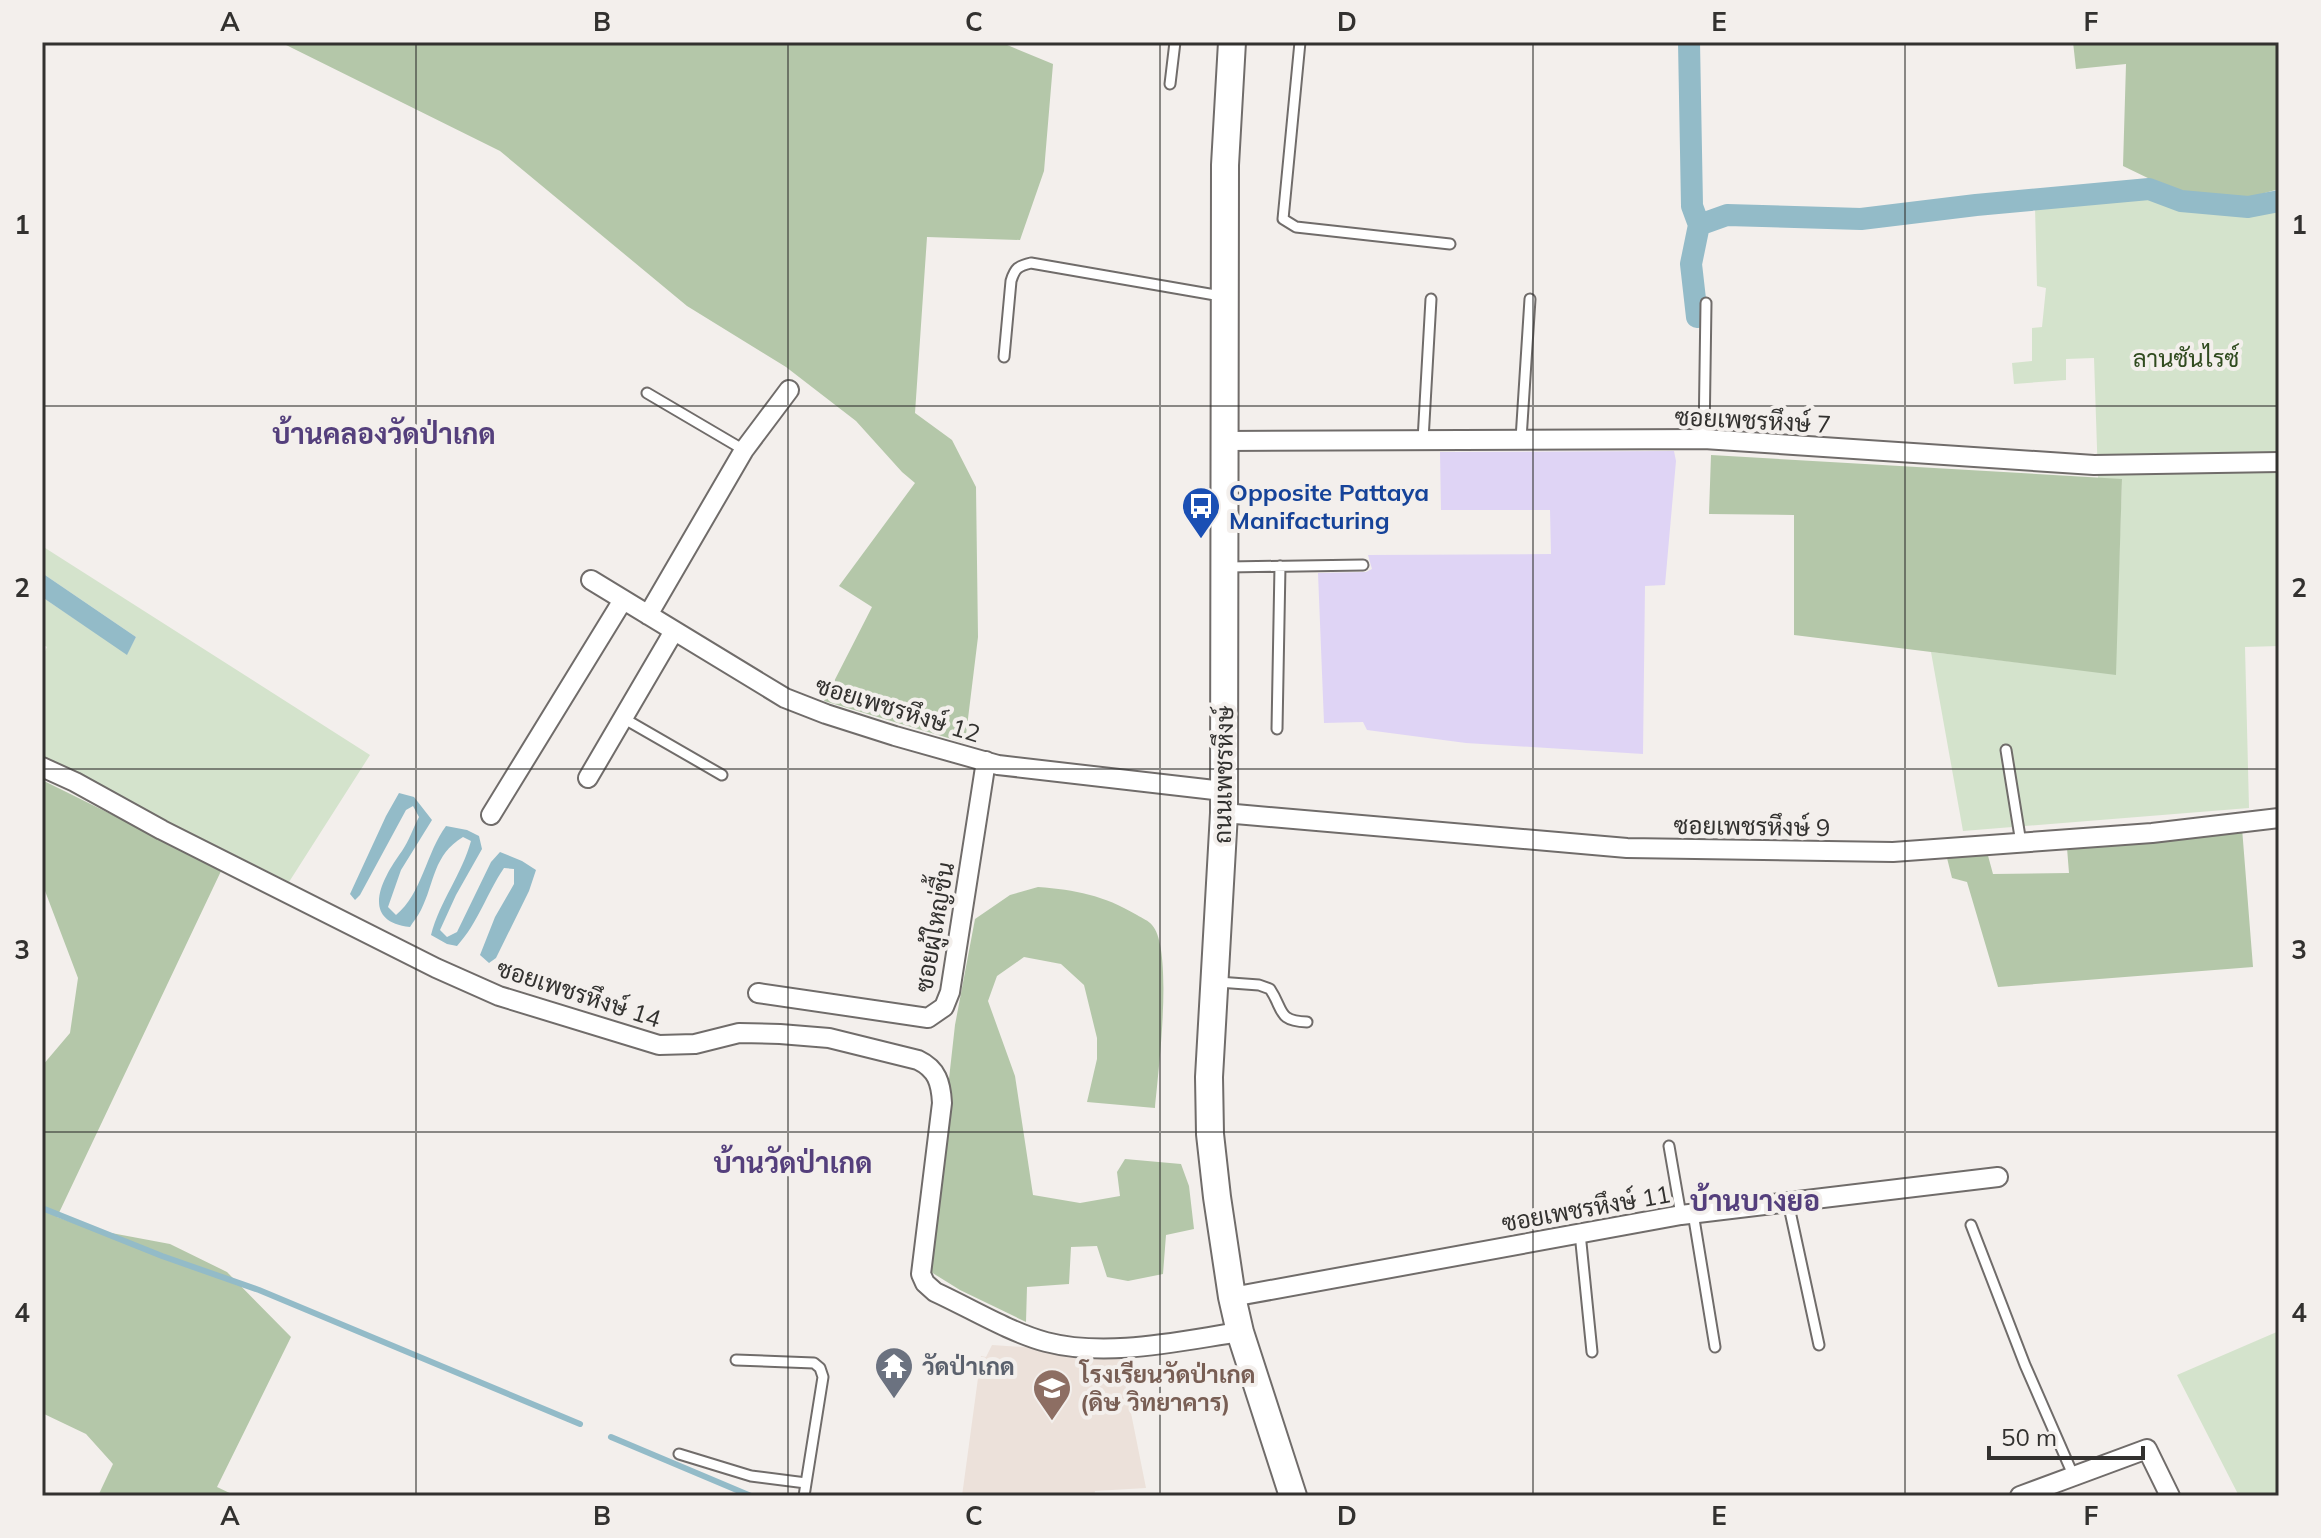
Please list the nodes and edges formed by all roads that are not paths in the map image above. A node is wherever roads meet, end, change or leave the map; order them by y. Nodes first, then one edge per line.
1 (1175, 42) edge
2 (1232, 42) edge
3 (1300, 42) edge
4 (1170, 84) dead end
5 (1450, 244) dead end
6 (1224, 296) junction
7 (1431, 299) dead end
8 (1530, 299) dead end
9 (1706, 303) dead end
10 (1004, 357) dead end
11 (789, 390) dead end
12 (647, 393) dead end
13 (1521, 439) junction
14 (1704, 439) junction
15 (1423, 440) junction
16 (1223, 441) junction
17 (744, 450) junction
18 (2279, 462) edge
19 (1363, 565) dead end
20 (1280, 566) junction
21 (1224, 567) junction
22 (591, 580) dead end
23 (623, 600) junction
24 (648, 615) junction
25 (674, 631) junction
26 (623, 718) junction
27 (1277, 729) dead end
28 (2006, 750) dead end
29 (986, 761) junction
30 (42, 767) edge
31 (722, 775) dead end
32 (588, 778) dead end
33 (1224, 802) junction
34 (491, 815) dead end
35 (2279, 818) edge
36 (2021, 843) junction
37 (1214, 982) junction
38 (758, 993) dead end
39 (1307, 1022) dead end
40 (1669, 1146) dead end
41 (1998, 1177) dead end
42 (1788, 1202) junction
43 (1687, 1214) junction
44 (1971, 1225) dead end
45 (1580, 1233) junction
46 (1232, 1297) junction
47 (1240, 1332) junction
48 (1819, 1345) dead end
49 (1715, 1347) dead end
50 (1592, 1352) dead end
51 (736, 1360) dead end
52 (679, 1454) dead end
53 (2074, 1477) junction
54 (806, 1483) junction
55 (804, 1496) edge
56 (1293, 1496) edge
57 (2020, 1496) edge
58 (2170, 1496) edge

1 - 4 lane
2 - 6 main road, ถนนเพชรหึงษ์
3 - 5 lane
6 - 10 lane
6 - 16 main road, ถนนเพชรหึงษ์
7 - 15 lane
8 - 13 lane
9 - 14 lane
11 - 17 street
12 - 17 lane
13 - 14 street, ซอยเพชรหึงษ์ 7
13 - 15 street, ซอยเพชรหึงษ์ 7
14 - 18 street, ซอยเพชรหึงษ์ 7
15 - 16 street, ซอยเพชรหึงษ์ 7
16 - 21 main road, ถนนเพชรหึงษ์
17 - 24 street
19 - 20 lane
20 - 21 lane
20 - 27 lane
21 - 33 main road, ถนนเพชรหึงษ์
22 - 23 street, ซอยเพชรหึงษ์ 12
23 - 24 street, ซอยเพชรหึงษ์ 12
23 - 34 street
24 - 25 street, ซอยเพชรหึงษ์ 12
25 - 26 street
25 - 29 street, ซอยเพชรหึงษ์ 12
26 - 31 lane
26 - 32 street
28 - 36 lane
29 - 33 street, ซอยเพชรหึงษ์ 12
29 - 38 street, ซอยผู้ใหญ่ชื้น
30 - 47 street, ซอยเพชรหึงษ์ 14
33 - 36 street, ซอยเพชรหึงษ์ 9
33 - 37 main road, ถนนเพชรหึงษ์
35 - 36 street, ซอยเพชรหึงษ์ 9
37 - 39 lane
37 - 46 main road, ถนนเพชรหึงษ์
40 - 43 lane
41 - 42 street, ซอยเพชรหึงษ์ 11
42 - 43 street, ซอยเพชรหึงษ์ 11
42 - 48 lane
43 - 45 street, ซอยเพชรหึงษ์ 11
43 - 49 lane
44 - 53 lane
45 - 46 street, ซอยเพชรหึงษ์ 11
45 - 50 lane
46 - 47 main road, ถนนเพชรหึงษ์
47 - 56 main road, ถนนเพชรหึงษ์
51 - 54 lane
52 - 54 lane
53 - 57 street
53 - 58 street
54 - 55 lane

